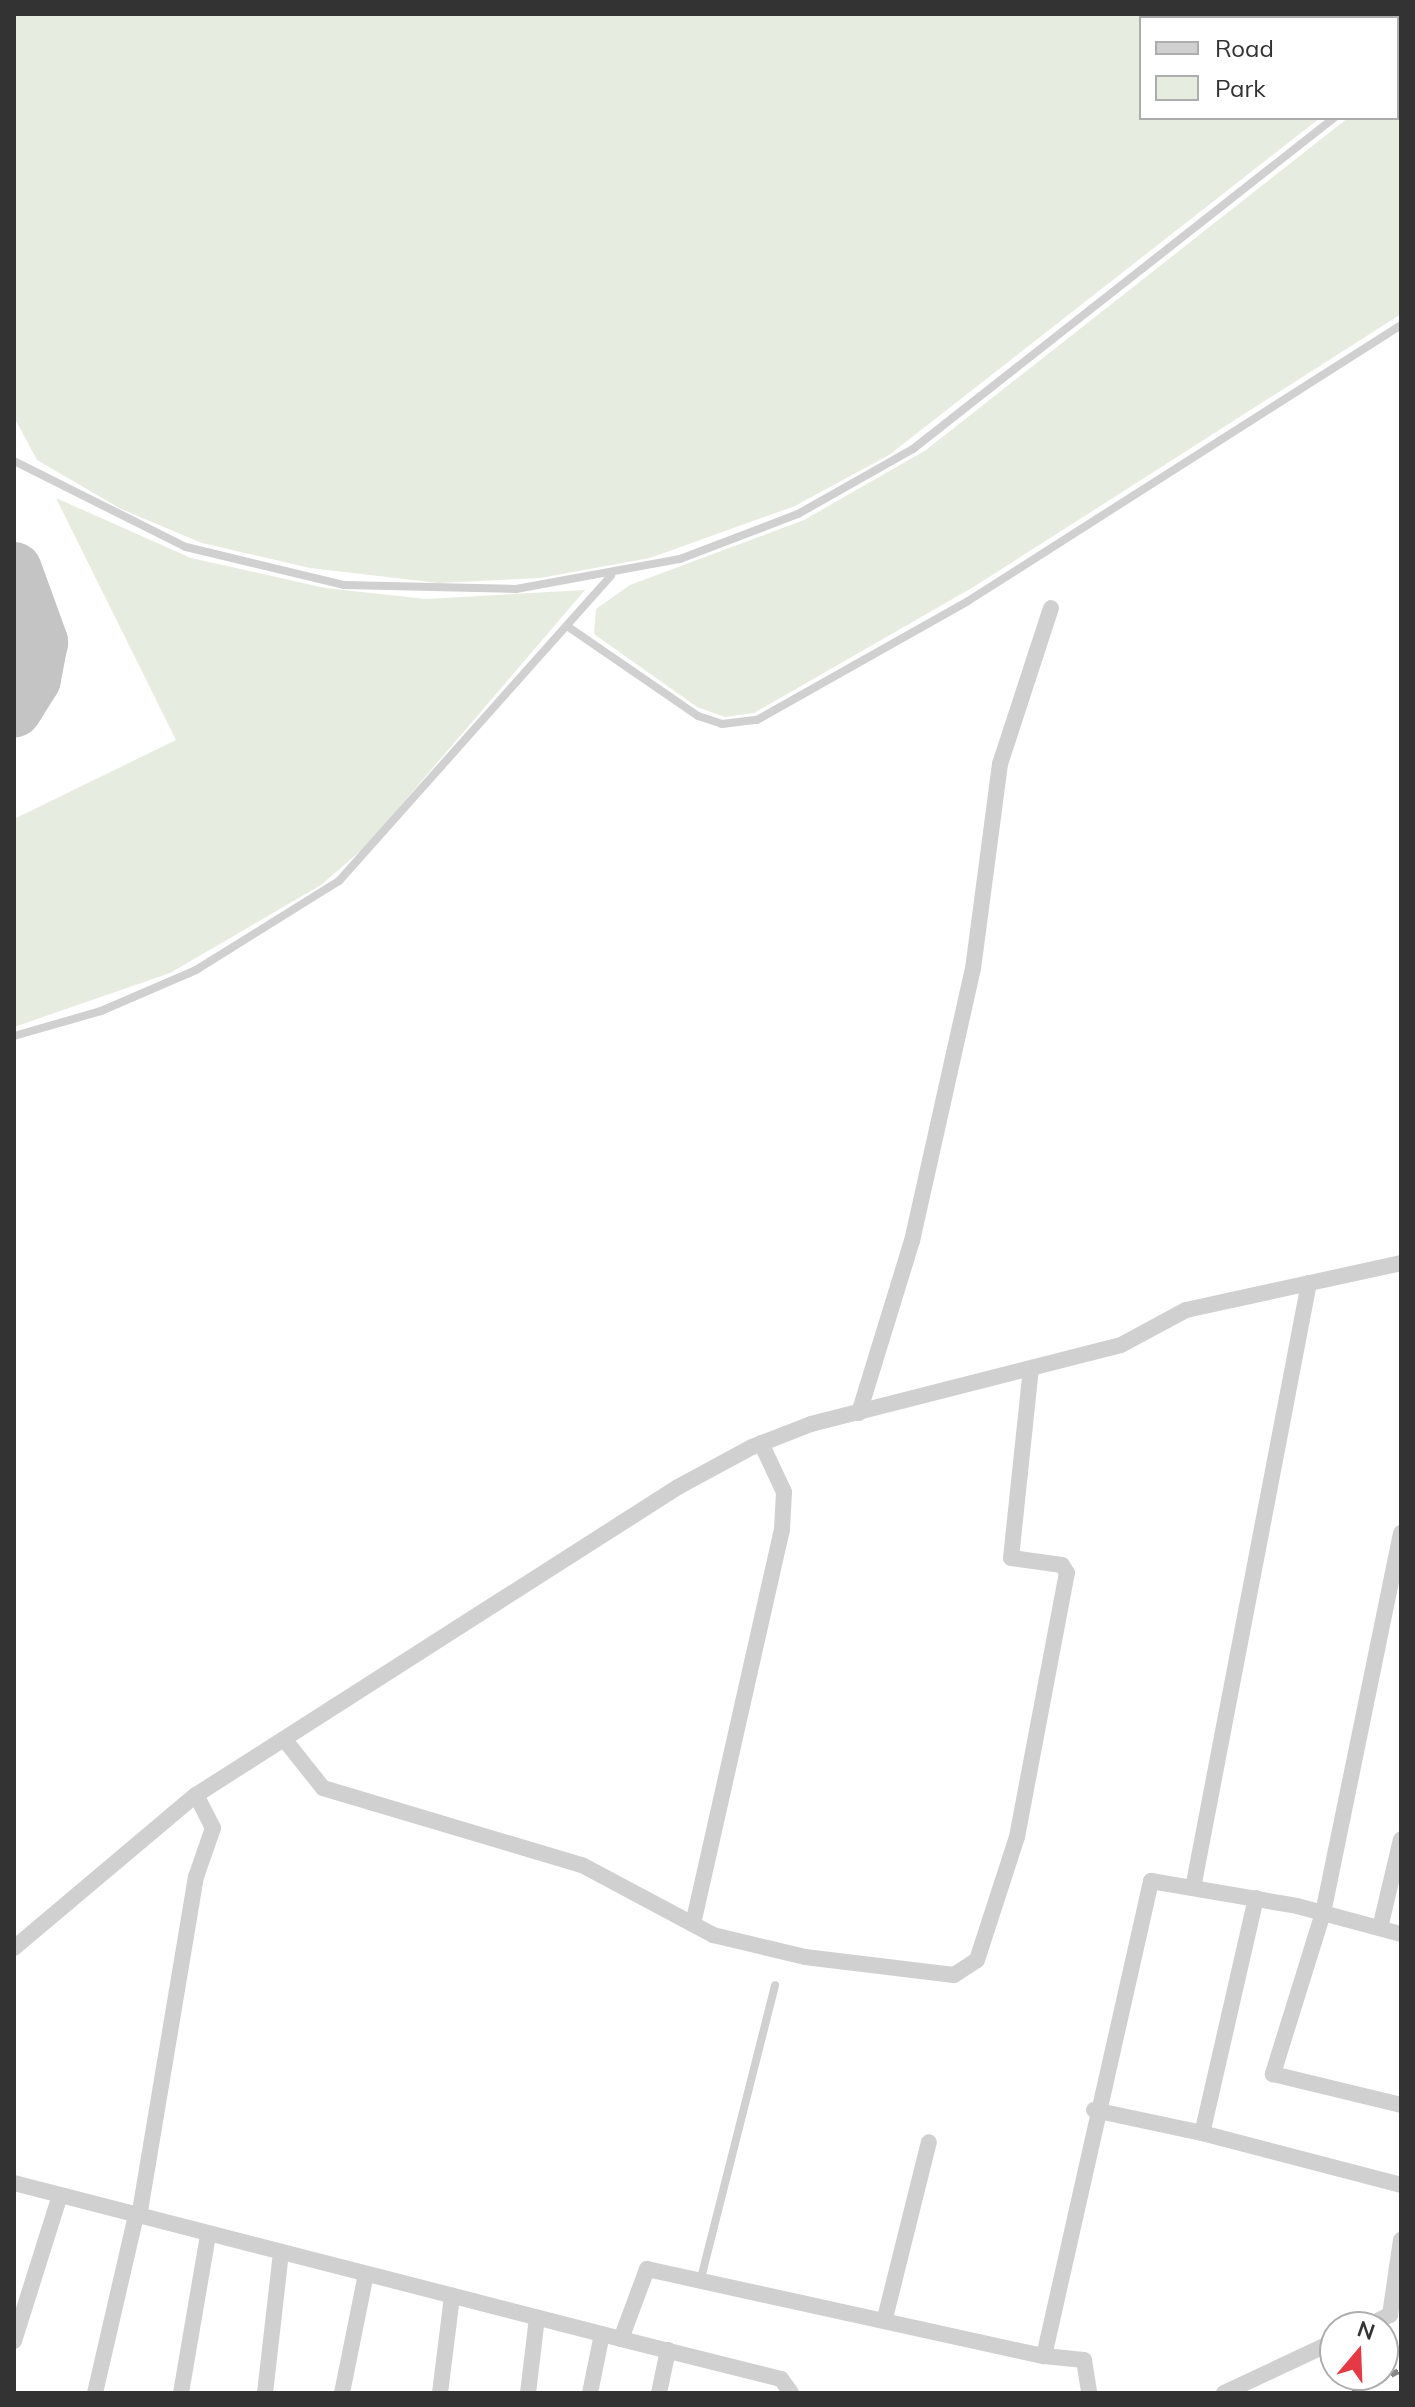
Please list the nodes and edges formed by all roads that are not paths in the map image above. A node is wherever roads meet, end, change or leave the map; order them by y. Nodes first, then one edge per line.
1 (1331, 120) edge
2 (1401, 325) edge
3 (14, 461) edge
4 (611, 575) junction
5 (1051, 608) dead end
6 (567, 626) junction
7 (14, 1036) edge
8 (1401, 1263) edge
9 (1309, 1283) junction
10 (1031, 1369) junction
11 (859, 1413) junction
12 (761, 1443) junction
13 (1401, 1533) edge
14 (284, 1739) junction
15 (196, 1795) junction
16 (1401, 1839) edge
17 (1193, 1888) junction
18 (1256, 1898) junction
19 (1323, 1913) junction
20 (693, 1924) junction
21 (1380, 1928) junction
22 (1401, 1934) edge
23 (14, 1948) edge
24 (775, 1985) dead end
25 (1401, 2105) edge
26 (1094, 2110) junction
27 (1202, 2133) junction
28 (929, 2142) dead end
29 (14, 2183) edge
30 (1401, 2185) edge
31 (60, 2195) junction
32 (138, 2216) junction
33 (208, 2235) junction
34 (1401, 2240) edge
35 (281, 2253) junction
36 (366, 2274) junction
37 (701, 2278) junction
38 (452, 2296) junction
39 (1395, 2311) edge
40 (537, 2318) junction
41 (885, 2318) junction
42 (602, 2334) junction
43 (621, 2339) junction
44 (14, 2341) edge
45 (1319, 2348) edge
46 (668, 2350) junction
47 (1044, 2356) junction
48 (95, 2393) edge
49 (181, 2393) edge
50 (265, 2393) edge
51 (342, 2393) edge
52 (440, 2393) edge
53 (528, 2393) edge
54 (590, 2393) edge
55 (659, 2393) edge
56 (791, 2393) edge
57 (1089, 2393) edge
58 (1224, 2393) edge

1 - 4 lane
2 - 6 lane
3 - 4 lane
4 - 6 lane
5 - 11 street
6 - 7 lane
8 - 9 street
9 - 10 street
9 - 17 street
10 - 11 street
10 - 20 street
11 - 12 street
12 - 14 street
12 - 20 street
13 - 19 street
14 - 15 street
14 - 20 street
15 - 23 street
15 - 32 street
16 - 21 street
17 - 18 street
17 - 26 street
18 - 19 street
18 - 27 street
19 - 21 street
19 - 25 street
21 - 22 street
24 - 37 lane
26 - 27 street
26 - 47 street
27 - 30 street
28 - 41 street
29 - 31 street
31 - 32 street
31 - 44 street
32 - 33 street
32 - 48 street
33 - 35 street
33 - 49 street
34 - 39 street
35 - 36 street
35 - 50 street
36 - 38 street
36 - 51 street
37 - 41 street
37 - 43 street
38 - 40 street
38 - 52 street
40 - 42 street
40 - 53 street
41 - 47 street
42 - 43 street
42 - 54 street
43 - 46 street
45 - 58 street
46 - 55 street
46 - 56 street
47 - 57 street

